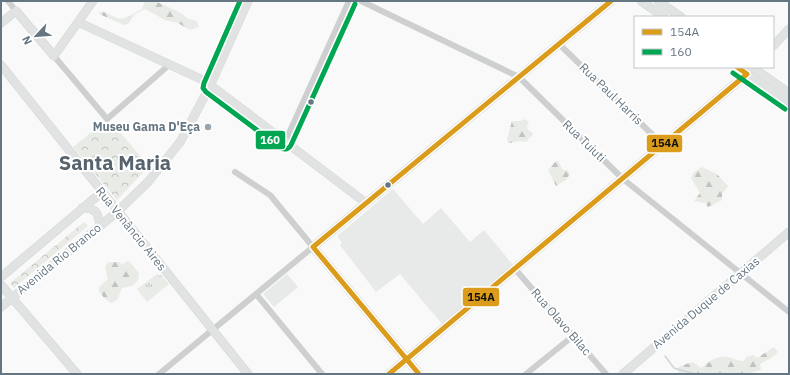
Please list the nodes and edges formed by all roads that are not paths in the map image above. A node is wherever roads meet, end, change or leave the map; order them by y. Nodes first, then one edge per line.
1 (8, 1) edge
2 (92, 1) edge
3 (248, 1) edge
4 (349, 1) edge
5 (361, 1) edge
6 (611, 1) edge
7 (641, 1) edge
8 (658, 1) edge
9 (16, 11) junction
10 (663, 16) edge
11 (680, 16) edge
12 (78, 22) junction
13 (1, 23) edge
14 (789, 29) edge
15 (559, 44) junction
16 (774, 45) edge
17 (54, 56) junction
18 (1, 64) edge
19 (169, 65) junction
20 (738, 68) edge
21 (752, 68) edge
22 (754, 68) edge
23 (747, 74) junction
24 (519, 77) junction
25 (210, 86) junction
26 (789, 93) edge
27 (789, 103) edge
28 (285, 142) junction
29 (663, 145) junction
30 (235, 172) dead end
31 (623, 179) junction
32 (102, 192) junction
33 (366, 203) junction
34 (82, 208) junction
35 (117, 212) junction
36 (100, 226) junction
37 (789, 232) edge
38 (313, 247) junction
39 (515, 269) junction
40 (742, 274) junction
41 (1, 277) edge
42 (1, 284) edge
43 (256, 294) junction
44 (12, 298) junction
45 (1, 307) edge
46 (789, 312) edge
47 (212, 330) junction
48 (573, 336) junction
49 (406, 359) junction
50 (78, 374) edge
51 (159, 374) edge
52 (248, 374) edge
53 (322, 374) edge
54 (389, 374) edge
55 (419, 374) edge
56 (526, 374) edge
57 (606, 374) edge
58 (623, 374) edge

1 - 9 street
2 - 12 street
3 - 25 street, Avenida Rio Branco
4 - 28 street
5 - 24 street, Rua Tuiuti
6 - 15 street
7 - 10 street
8 - 11 street
9 - 13 street
9 - 17 street
12 - 17 street
12 - 19 street
14 - 16 street
15 - 24 street
15 - 29 street, Rua Paul Harris
17 - 19 street
18 - 32 street, Rua Venâncio Aires
19 - 25 street
20 - 23 street
21 - 23 street
22 - 26 street
23 - 27 street
23 - 29 street
24 - 31 street, Rua Tuiuti
24 - 33 street
25 - 28 street
25 - 35 street, Avenida Rio Branco
28 - 33 street
29 - 31 street
30 - 38 street
31 - 39 street
31 - 40 street, Rua Tuiuti
32 - 34 street, Avenida Rio Branco
32 - 35 street, Rua Venâncio Aires
33 - 38 street
34 - 36 street
34 - 41 street, Avenida Rio Branco
35 - 36 street, Avenida Rio Branco
35 - 47 street, Rua Venâncio Aires
36 - 44 street, Avenida Rio Branco
37 - 40 street, Avenida Duque de Caxias
38 - 43 street
38 - 49 street
39 - 48 street, Rua Olavo Bilac
39 - 49 street
40 - 46 street, Rua Tuiuti
40 - 58 street, Avenida Duque de Caxias
42 - 44 street
43 - 47 street
43 - 53 street
44 - 45 street, Avenida Rio Branco
44 - 50 street
47 - 51 street
47 - 52 street, Rua Venâncio Aires
48 - 56 street
48 - 57 street, Rua Olavo Bilac
49 - 54 street
49 - 55 street

